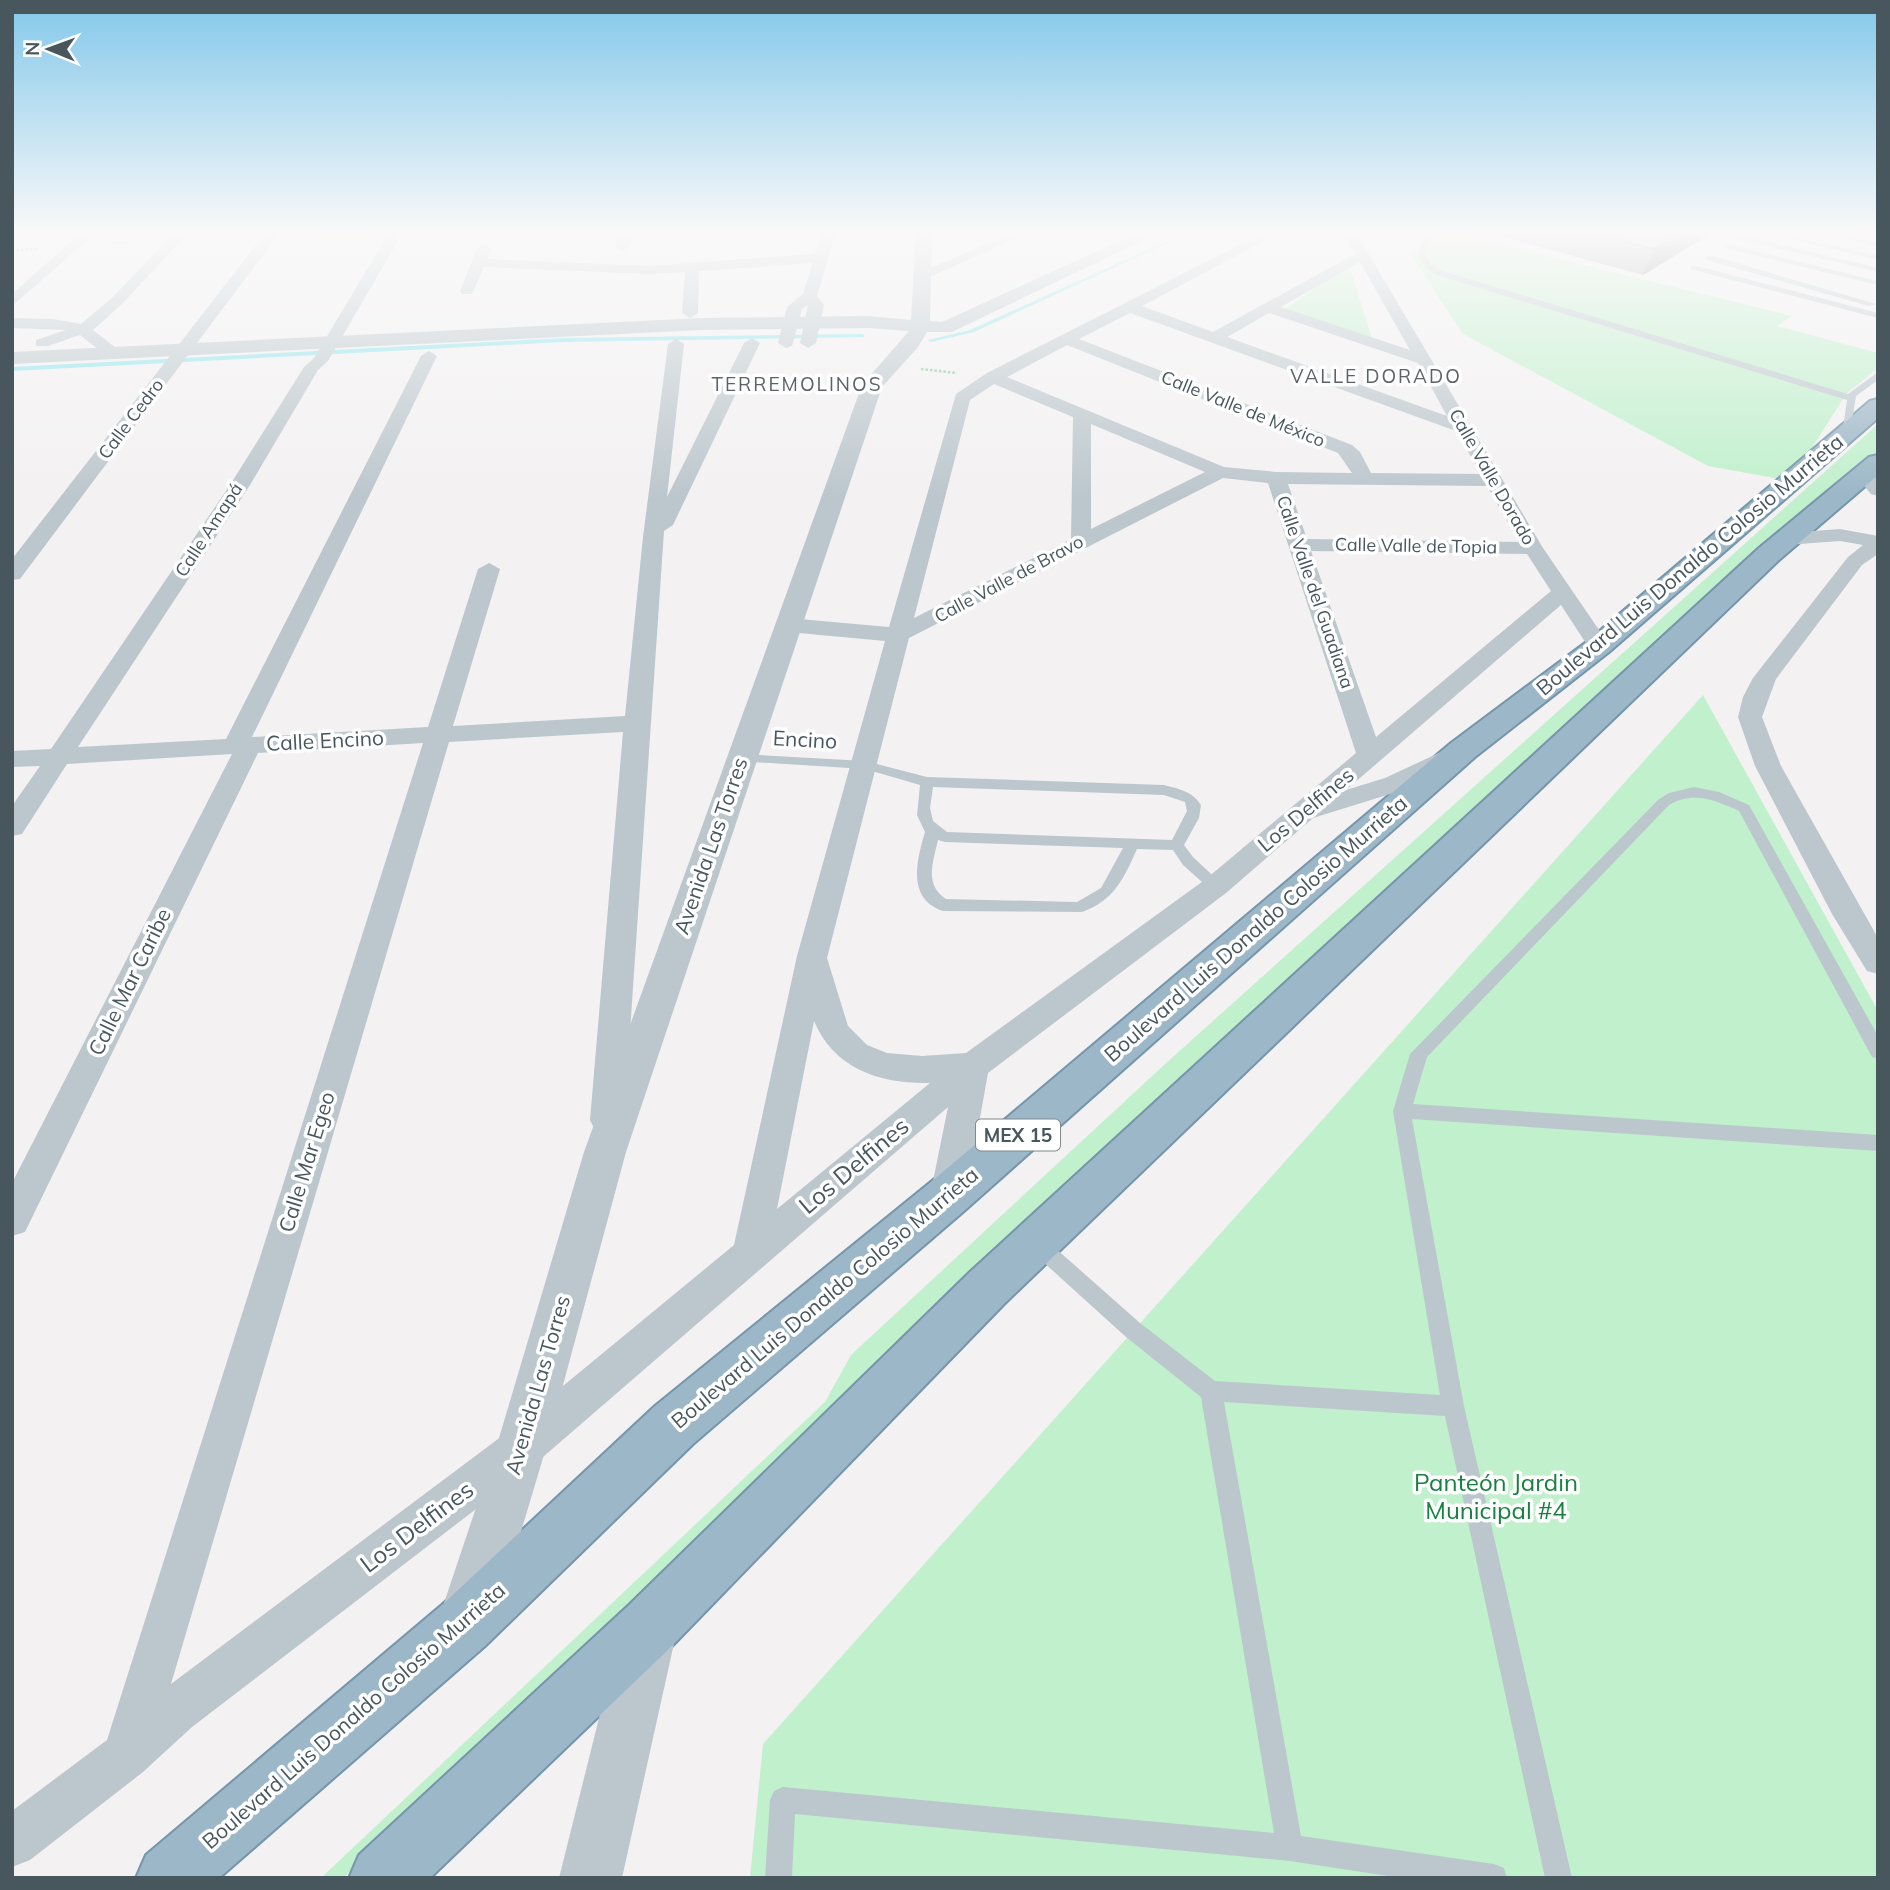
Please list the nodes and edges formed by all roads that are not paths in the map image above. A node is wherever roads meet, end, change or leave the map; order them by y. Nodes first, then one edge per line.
1 (96, 319) edge
2 (206, 319) edge
3 (344, 319) edge
4 (792, 319) edge
5 (813, 319) edge
6 (906, 319) edge
7 (967, 319) edge
8 (1110, 319) edge
9 (1163, 319) edge
10 (1251, 319) edge
11 (1302, 319) edge
12 (1400, 319) edge
13 (1555, 319) edge
14 (17, 324) edge
15 (84, 329) junction
16 (789, 333) junction
17 (810, 333) junction
18 (1214, 338) junction
19 (1068, 340) junction
20 (42, 343) junction
21 (752, 343) junction
22 (834, 343) dead end
23 (676, 344) junction
24 (898, 345) junction
25 (110, 351) junction
26 (325, 351) junction
27 (429, 356) junction
28 (12, 357) edge
29 (176, 359) junction
30 (1424, 360) junction
31 (1878, 375) edge
32 (12, 377) edge
33 (993, 377) junction
34 (1082, 414) junction
35 (1462, 427) junction
36 (1866, 444) edge
37 (1220, 472) junction
38 (1276, 478) junction
39 (1364, 478) junction
40 (1493, 480) junction
41 (1786, 539) junction
42 (1081, 541) junction
43 (1878, 543) edge
44 (653, 544) junction
45 (1300, 545) junction
46 (1533, 548) junction
47 (489, 569) dead end
48 (12, 574) edge
49 (1562, 593) junction
50 (788, 625) junction
51 (897, 635) junction
52 (1600, 646) junction
53 (637, 723) junction
54 (436, 736) junction
55 (242, 745) junction
56 (1463, 750) junction
57 (1370, 755) junction
58 (58, 756) junction
59 (742, 758) junction
60 (12, 759) edge
61 (865, 765) junction
62 (927, 782) junction
63 (1303, 813) junction
64 (12, 827) edge
65 (932, 833) junction
66 (1132, 844) junction
67 (1177, 845) junction
68 (1216, 886) junction
69 (812, 956) junction
70 (1878, 963) edge
71 (1878, 1052) edge
72 (973, 1066) junction
73 (1402, 1111) junction
74 (1878, 1143) edge
75 (605, 1152) junction
76 (948, 1196) junction
77 (12, 1220) edge
78 (1036, 1243) junction
79 (750, 1254) junction
80 (1210, 1391) junction
81 (1453, 1406) junction
82 (522, 1448) junction
83 (464, 1625) junction
84 (650, 1626) junction
85 (126, 1755) junction
86 (12, 1842) edge
87 (1290, 1849) junction
88 (169, 1878) edge
89 (382, 1878) edge
90 (590, 1878) edge
91 (778, 1878) edge
92 (1494, 1878) edge
93 (1559, 1878) edge

1 - 15 street
2 - 29 street, Calle Cedro
3 - 26 street, Calle Amapá
4 - 16 street
5 - 17 street
6 - 24 street
7 - 24 street
8 - 19 street
9 - 18 street
10 - 18 street
11 - 30 street
12 - 30 street, Calle Valle Dorado
13 - 36 lane
14 - 15 street
14 - 20 street
15 - 20 street
15 - 25 street
16 - 17 street
16 - 21 street
16 - 26 street
17 - 22 street
17 - 24 street
18 - 35 street
19 - 33 street
19 - 39 street, Calle Valle de México
20 - 28 street
21 - 23 street
21 - 44 street
23 - 27 street
23 - 44 street
24 - 50 street, Avenida Las Torres
25 - 28 street
25 - 29 street
26 - 27 street
26 - 29 street
26 - 58 street, Calle Amapá
27 - 55 street, Calle Mar Caribe
29 - 32 street
29 - 48 street, Calle Cedro
30 - 35 street, Calle Valle Dorado
31 - 36 lane
33 - 34 street, Calle Valle del Guadiana
33 - 51 street
34 - 37 street, Calle Valle del Guadiana
34 - 42 street
35 - 40 street, Calle Valle Dorado
36 - 41 highway, Boulevard Luis Donaldo Colosio Murrieta
36 - 52 highway, Boulevard Luis Donaldo Colosio Murrieta / MEX 15
37 - 38 street, Calle Valle del Guadiana
37 - 42 street, Calle Valle de Bravo
38 - 39 street
38 - 45 street, Calle Valle del Guadiana
39 - 40 street
40 - 46 street, Calle Valle Dorado
41 - 43 street
41 - 78 highway, Boulevard Luis Donaldo Colosio Murrieta
42 - 51 street, Calle Valle de Bravo
43 - 70 street
44 - 53 street
45 - 46 street, Calle Valle de Topia
45 - 57 street, Calle Valle del Guadiana
46 - 49 street, Calle Valle Dorado
47 - 54 street, Calle Mar Egeo
49 - 52 street, Calle Valle Dorado
49 - 57 street, Los Delfines
50 - 51 street, Calle Valle de Bravo
50 - 59 street, Avenida Las Torres
51 - 61 street
52 - 56 highway, Boulevard Luis Donaldo Colosio Murrieta / MEX 15
53 - 54 street, Calle Encino
53 - 75 street
54 - 55 street, Calle Encino
54 - 85 street, Calle Mar Egeo
55 - 58 street, Calle Encino
55 - 77 street, Calle Mar Caribe
56 - 63 street
56 - 76 highway, Boulevard Luis Donaldo Colosio Murrieta / MEX 15
57 - 63 street, Los Delfines
58 - 60 street, Calle Encino
58 - 64 street, Calle Amapá
59 - 61 lane, Encino
59 - 75 street, Avenida Las Torres
61 - 62 lane, Encino
61 - 69 street
62 - 65 lane
62 - 67 lane, Encino
63 - 68 street, Los Delfines
65 - 66 lane
65 - 66 lane
66 - 67 lane
67 - 68 lane
68 - 72 street, Los Delfines
69 - 72 street
69 - 79 street
71 - 73 lane
72 - 76 street
72 - 79 street, Los Delfines
73 - 74 lane
73 - 81 lane
75 - 82 street, Avenida Las Torres
76 - 83 highway, Boulevard Luis Donaldo Colosio Murrieta / MEX 15
78 - 80 lane
78 - 84 highway, Boulevard Luis Donaldo Colosio Murrieta
79 - 82 street, Los Delfines
80 - 81 lane
80 - 87 lane
81 - 93 lane
82 - 83 street, Avenida Las Torres
82 - 85 street, Los Delfines
83 - 88 highway, Boulevard Luis Donaldo Colosio Murrieta / MEX 15
84 - 89 highway, Boulevard Luis Donaldo Colosio Murrieta
84 - 90 street
85 - 86 street, Los Delfines
87 - 91 lane
87 - 92 lane

